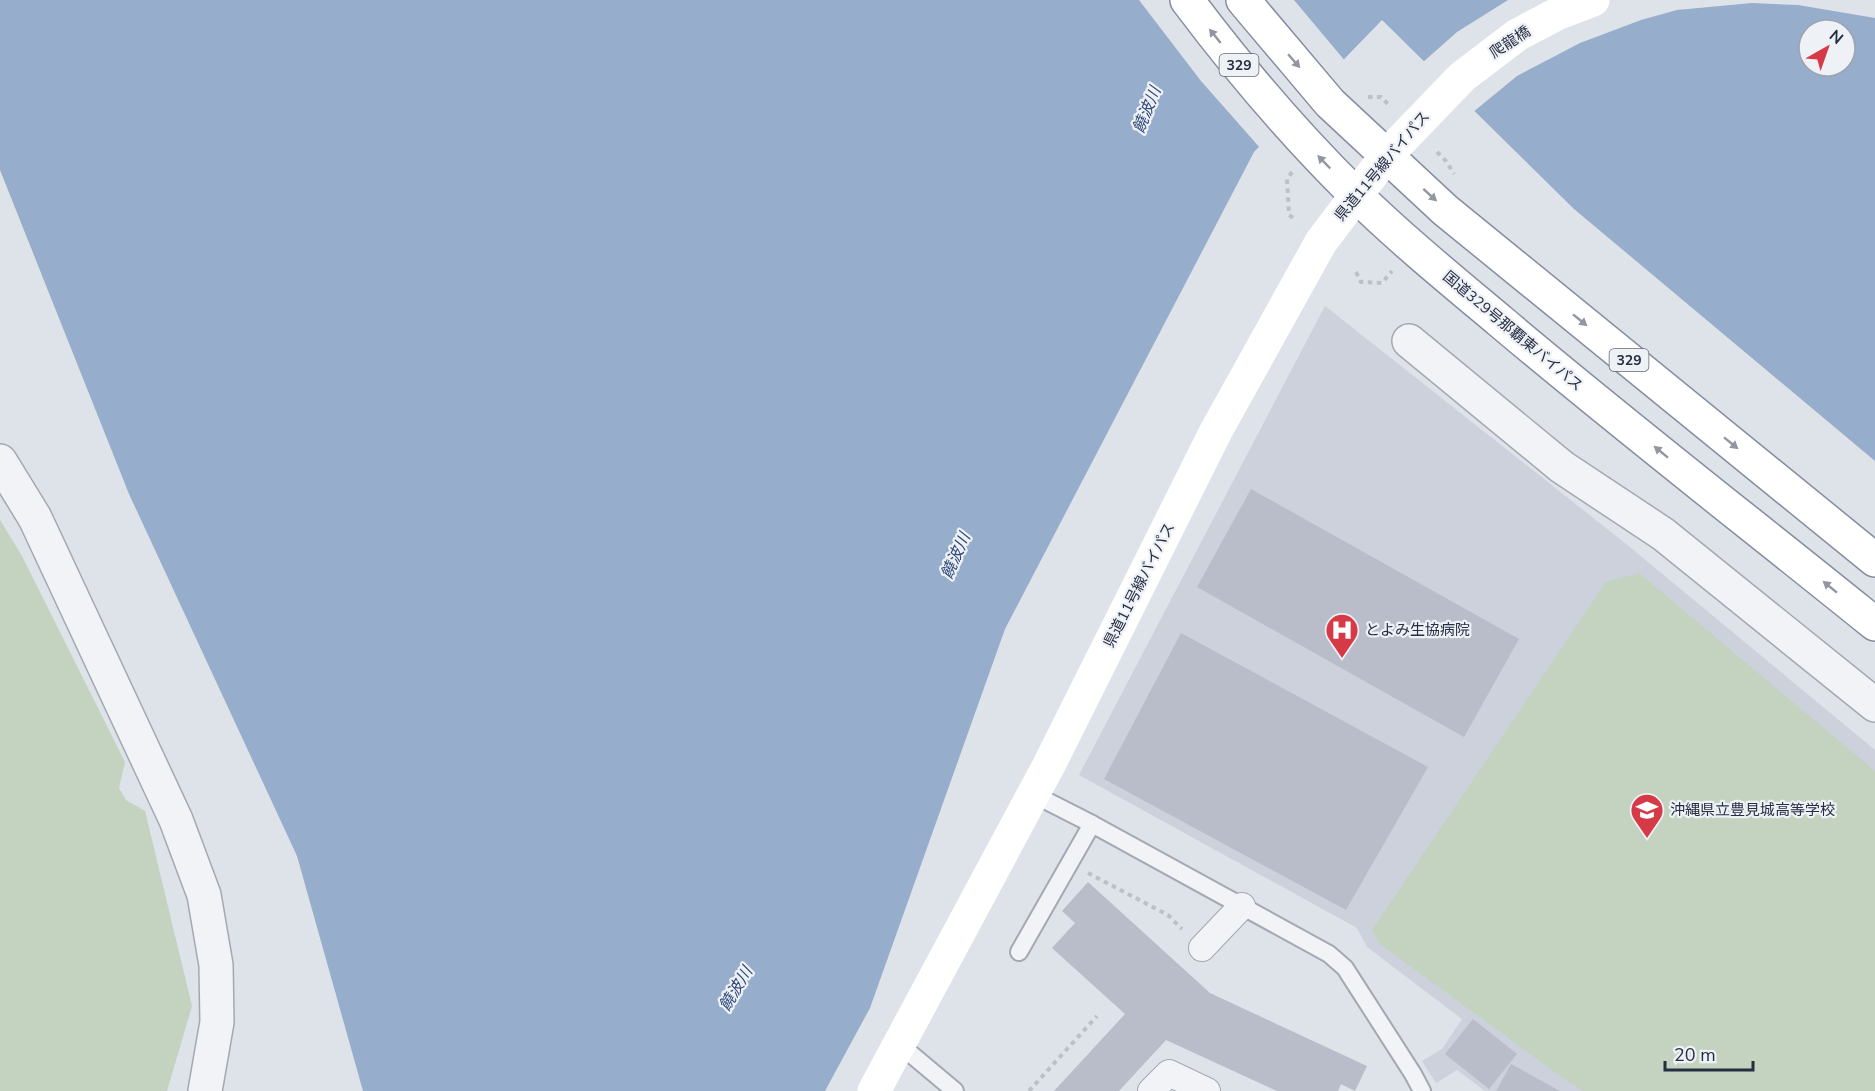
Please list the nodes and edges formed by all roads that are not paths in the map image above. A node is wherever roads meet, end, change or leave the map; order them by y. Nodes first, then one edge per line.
1 (1187, 0) edge
2 (1243, 0) edge
3 (1593, 0) edge
4 (1437, 101) joint
5 (1386, 156) junction
6 (1356, 195) junction
7 (1409, 341) dead end
8 (0, 461) edge
9 (1875, 560) edge
10 (1875, 624) edge
11 (1875, 705) edge
12 (1033, 794) junction
13 (1092, 824) junction
14 (1242, 906) junction
15 (1202, 948) road end
16 (1019, 952) dead end
17 (899, 1044) junction
18 (205, 1091) edge
19 (874, 1091) edge
20 (955, 1091) edge
21 (1151, 1091) edge
22 (1207, 1091) edge
23 (1422, 1091) edge

6 -> 1 main road, 国道329号那覇東バイパス / 329
2 -> 5 main road, 329
3 - 4 main road, 爬龍橋
4 - 5 main road, 県道11号線バイパス
5 - 6 main road, 県道11号線バイパス
5 -> 9 main road, 329
10 -> 6 main road, 国道329号那覇東バイパス / 329
6 - 12 main road, 県道11号線バイパス
7 - 11 street
8 - 18 street
12 - 13 lane
12 - 17 main road, 県道11号線バイパス
13 - 14 lane
13 - 16 lane
14 - 15 street
14 - 23 lane
17 - 19 main road, 県道11号線バイパス
17 - 20 lane
21 - 22 street

